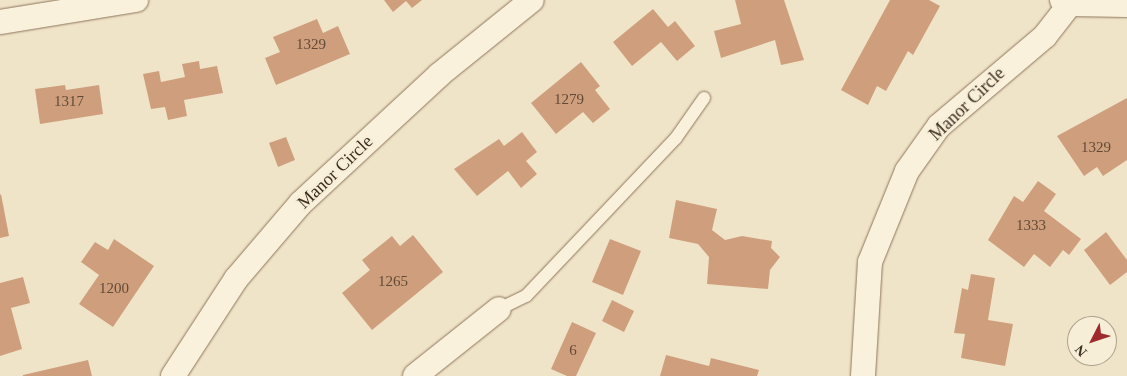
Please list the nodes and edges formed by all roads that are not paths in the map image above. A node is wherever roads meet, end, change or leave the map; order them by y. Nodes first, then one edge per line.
1 (136, 0) edge
2 (532, 0) edge
3 (1066, 2) edge
4 (1127, 5) edge
5 (0, 22) edge
6 (704, 98) dead end
7 (499, 309) joint
8 (173, 376) edge
9 (415, 376) edge
10 (863, 376) edge

1 - 5 street
2 - 8 street, Manor Circle
3 - 4 street
3 - 10 street, Manor Circle
6 - 7 lane
7 - 9 street

